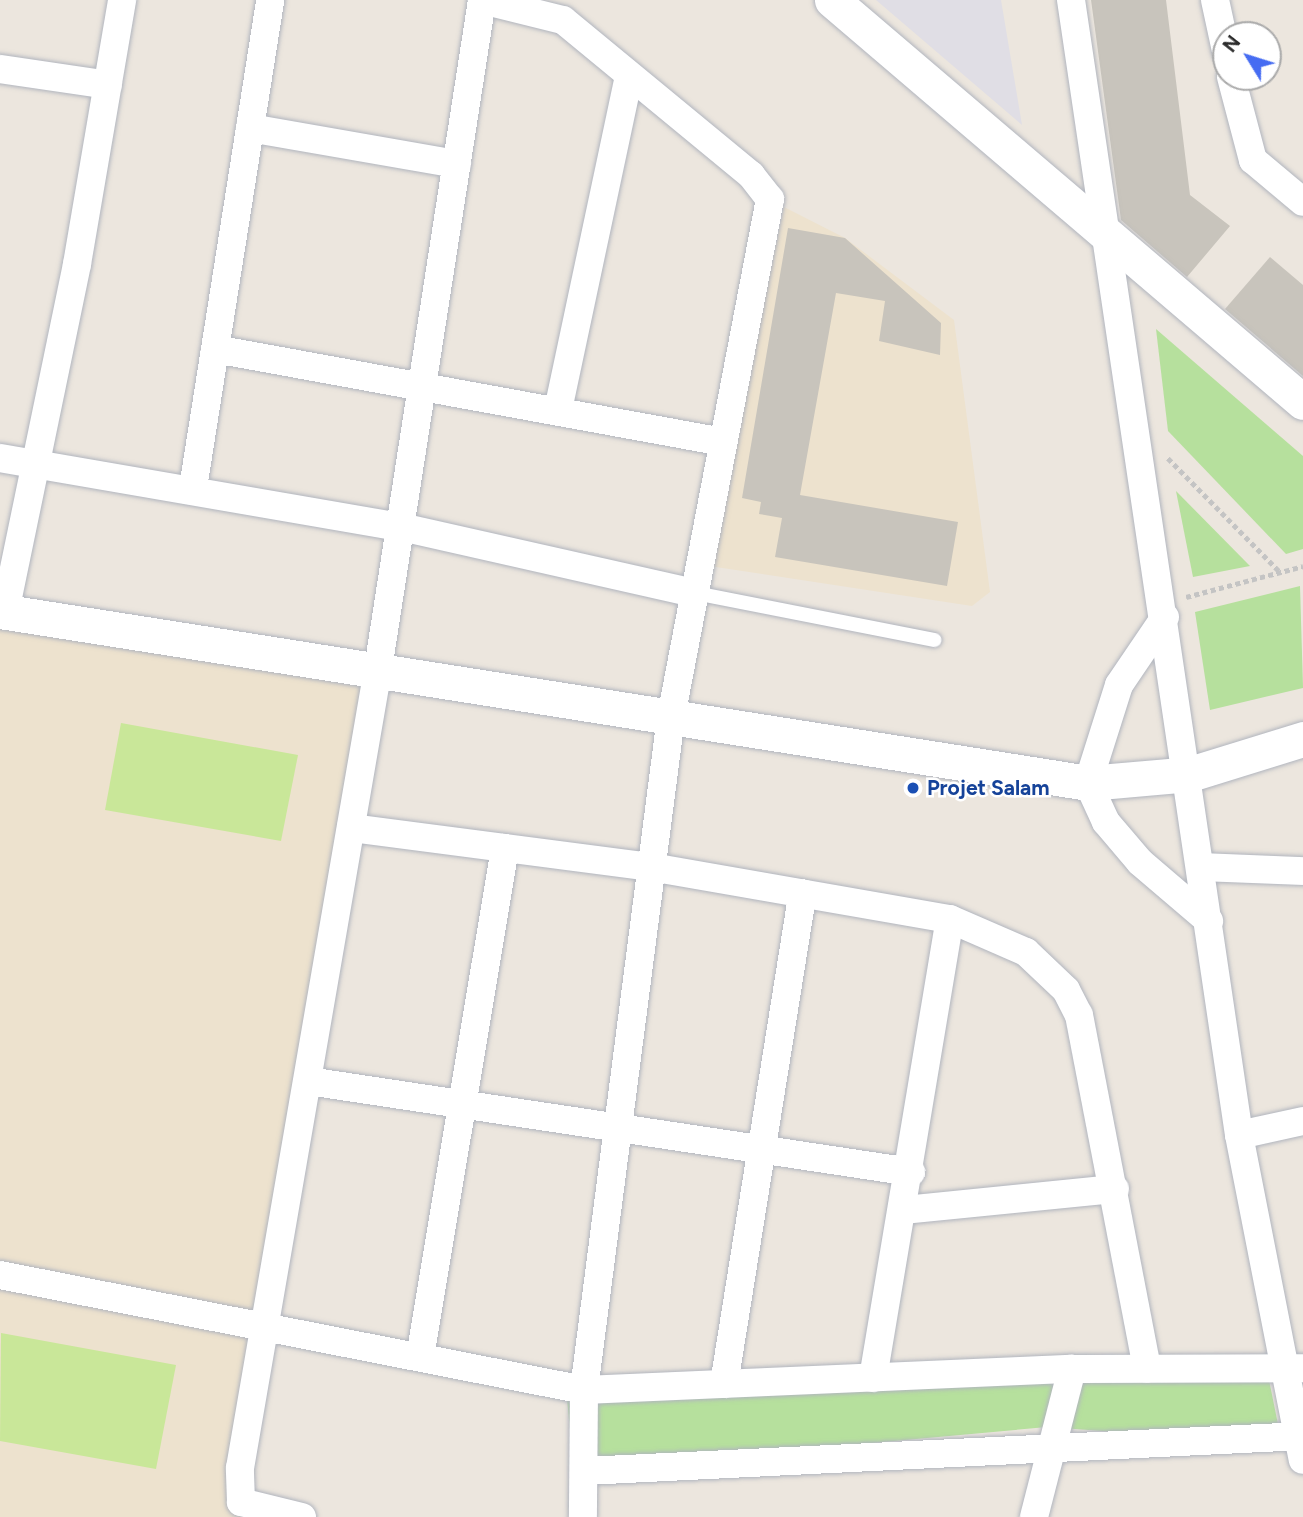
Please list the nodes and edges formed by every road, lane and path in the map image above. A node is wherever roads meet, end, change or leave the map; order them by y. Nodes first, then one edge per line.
1 (122, 0) edge
2 (270, 0) edge
3 (482, 0) edge
4 (832, 0) edge
5 (1070, 0) edge
6 (1215, 0) edge
7 (1220, 21) edge
8 (0, 68) edge
9 (629, 76) junction
10 (108, 85) junction
11 (1235, 91) edge
12 (250, 128) junction
13 (457, 164) junction
14 (1303, 202) edge
15 (1106, 231) junction
16 (215, 349) junction
17 (425, 383) junction
18 (1303, 402) edge
19 (558, 410) junction
20 (1136, 425) junction
21 (723, 442) junction
22 (0, 458) edge
23 (36, 463) junction
24 (193, 488) junction
25 (401, 527) junction
26 (1303, 566) edge
27 (1280, 572) junction
28 (695, 593) junction
29 (1164, 610) junction
30 (3, 611) edge
31 (934, 640) dead end
32 (378, 669) junction
33 (671, 717) junction
34 (1303, 740) edge
35 (1190, 775) junction
36 (1088, 783) junction
37 (351, 828) junction
38 (505, 848) junction
39 (651, 867) junction
40 (1202, 867) junction
41 (1303, 871) edge
42 (803, 893) junction
43 (950, 919) junction
44 (1209, 921) junction
45 (308, 1081) junction
46 (460, 1103) junction
47 (1303, 1121) edge
48 (615, 1125) junction
49 (1239, 1135) junction
50 (761, 1148) junction
51 (911, 1172) junction
52 (1115, 1189) junction
53 (904, 1210) junction
54 (0, 1275) edge
55 (268, 1329) junction
56 (420, 1357) junction
57 (1147, 1369) junction
58 (1293, 1369) edge
59 (1072, 1370) junction
60 (873, 1378) junction
61 (724, 1384) junction
62 (584, 1390) junction
63 (1048, 1444) junction
64 (1302, 1444) edge
65 (585, 1471) junction
66 (257, 1513) edge
67 (302, 1517) edge
68 (583, 1517) edge
69 (1034, 1517) edge

1 - 10 street
2 - 12 street
3 - 9 street
3 - 13 street
4 - 15 street
5 - 15 street
6 - 7 street
8 - 10 street
9 - 19 street
9 - 21 street
10 - 23 street
11 - 14 street
12 - 13 street
12 - 16 street
13 - 17 street
15 - 18 street
15 - 20 street
16 - 17 street
16 - 24 street
17 - 19 street
17 - 25 street
19 - 21 street
20 - 27 path
20 - 29 street
21 - 28 street
22 - 23 street
23 - 24 street
23 - 30 street
24 - 25 street
25 - 28 street
25 - 32 street
26 - 27 path
27 - 29 path
28 - 31 lane
28 - 33 street
29 - 35 street
29 - 36 street
30 - 32 street
32 - 33 street
32 - 37 street
33 - 36 street
33 - 39 street
34 - 35 street
35 - 36 street
35 - 40 street
36 - 44 street
37 - 38 street
37 - 45 street
38 - 39 street
38 - 46 street
39 - 42 street
39 - 48 street
40 - 41 street
40 - 44 street
42 - 43 street
42 - 50 street
43 - 51 street
43 - 52 street
44 - 49 street
45 - 46 street
45 - 55 street
46 - 48 street
46 - 56 street
47 - 49 street
48 - 50 street
48 - 62 street
49 - 58 street
50 - 51 street
50 - 61 street
51 - 53 street
52 - 53 street
52 - 57 street
53 - 60 street
54 - 55 street
55 - 56 street
55 - 66 street
56 - 62 street
57 - 58 street
57 - 59 street
58 - 64 street
59 - 60 street
59 - 63 street
60 - 61 street
61 - 62 street
62 - 65 street
63 - 64 street
63 - 65 street
63 - 69 street
65 - 68 street
66 - 67 street

